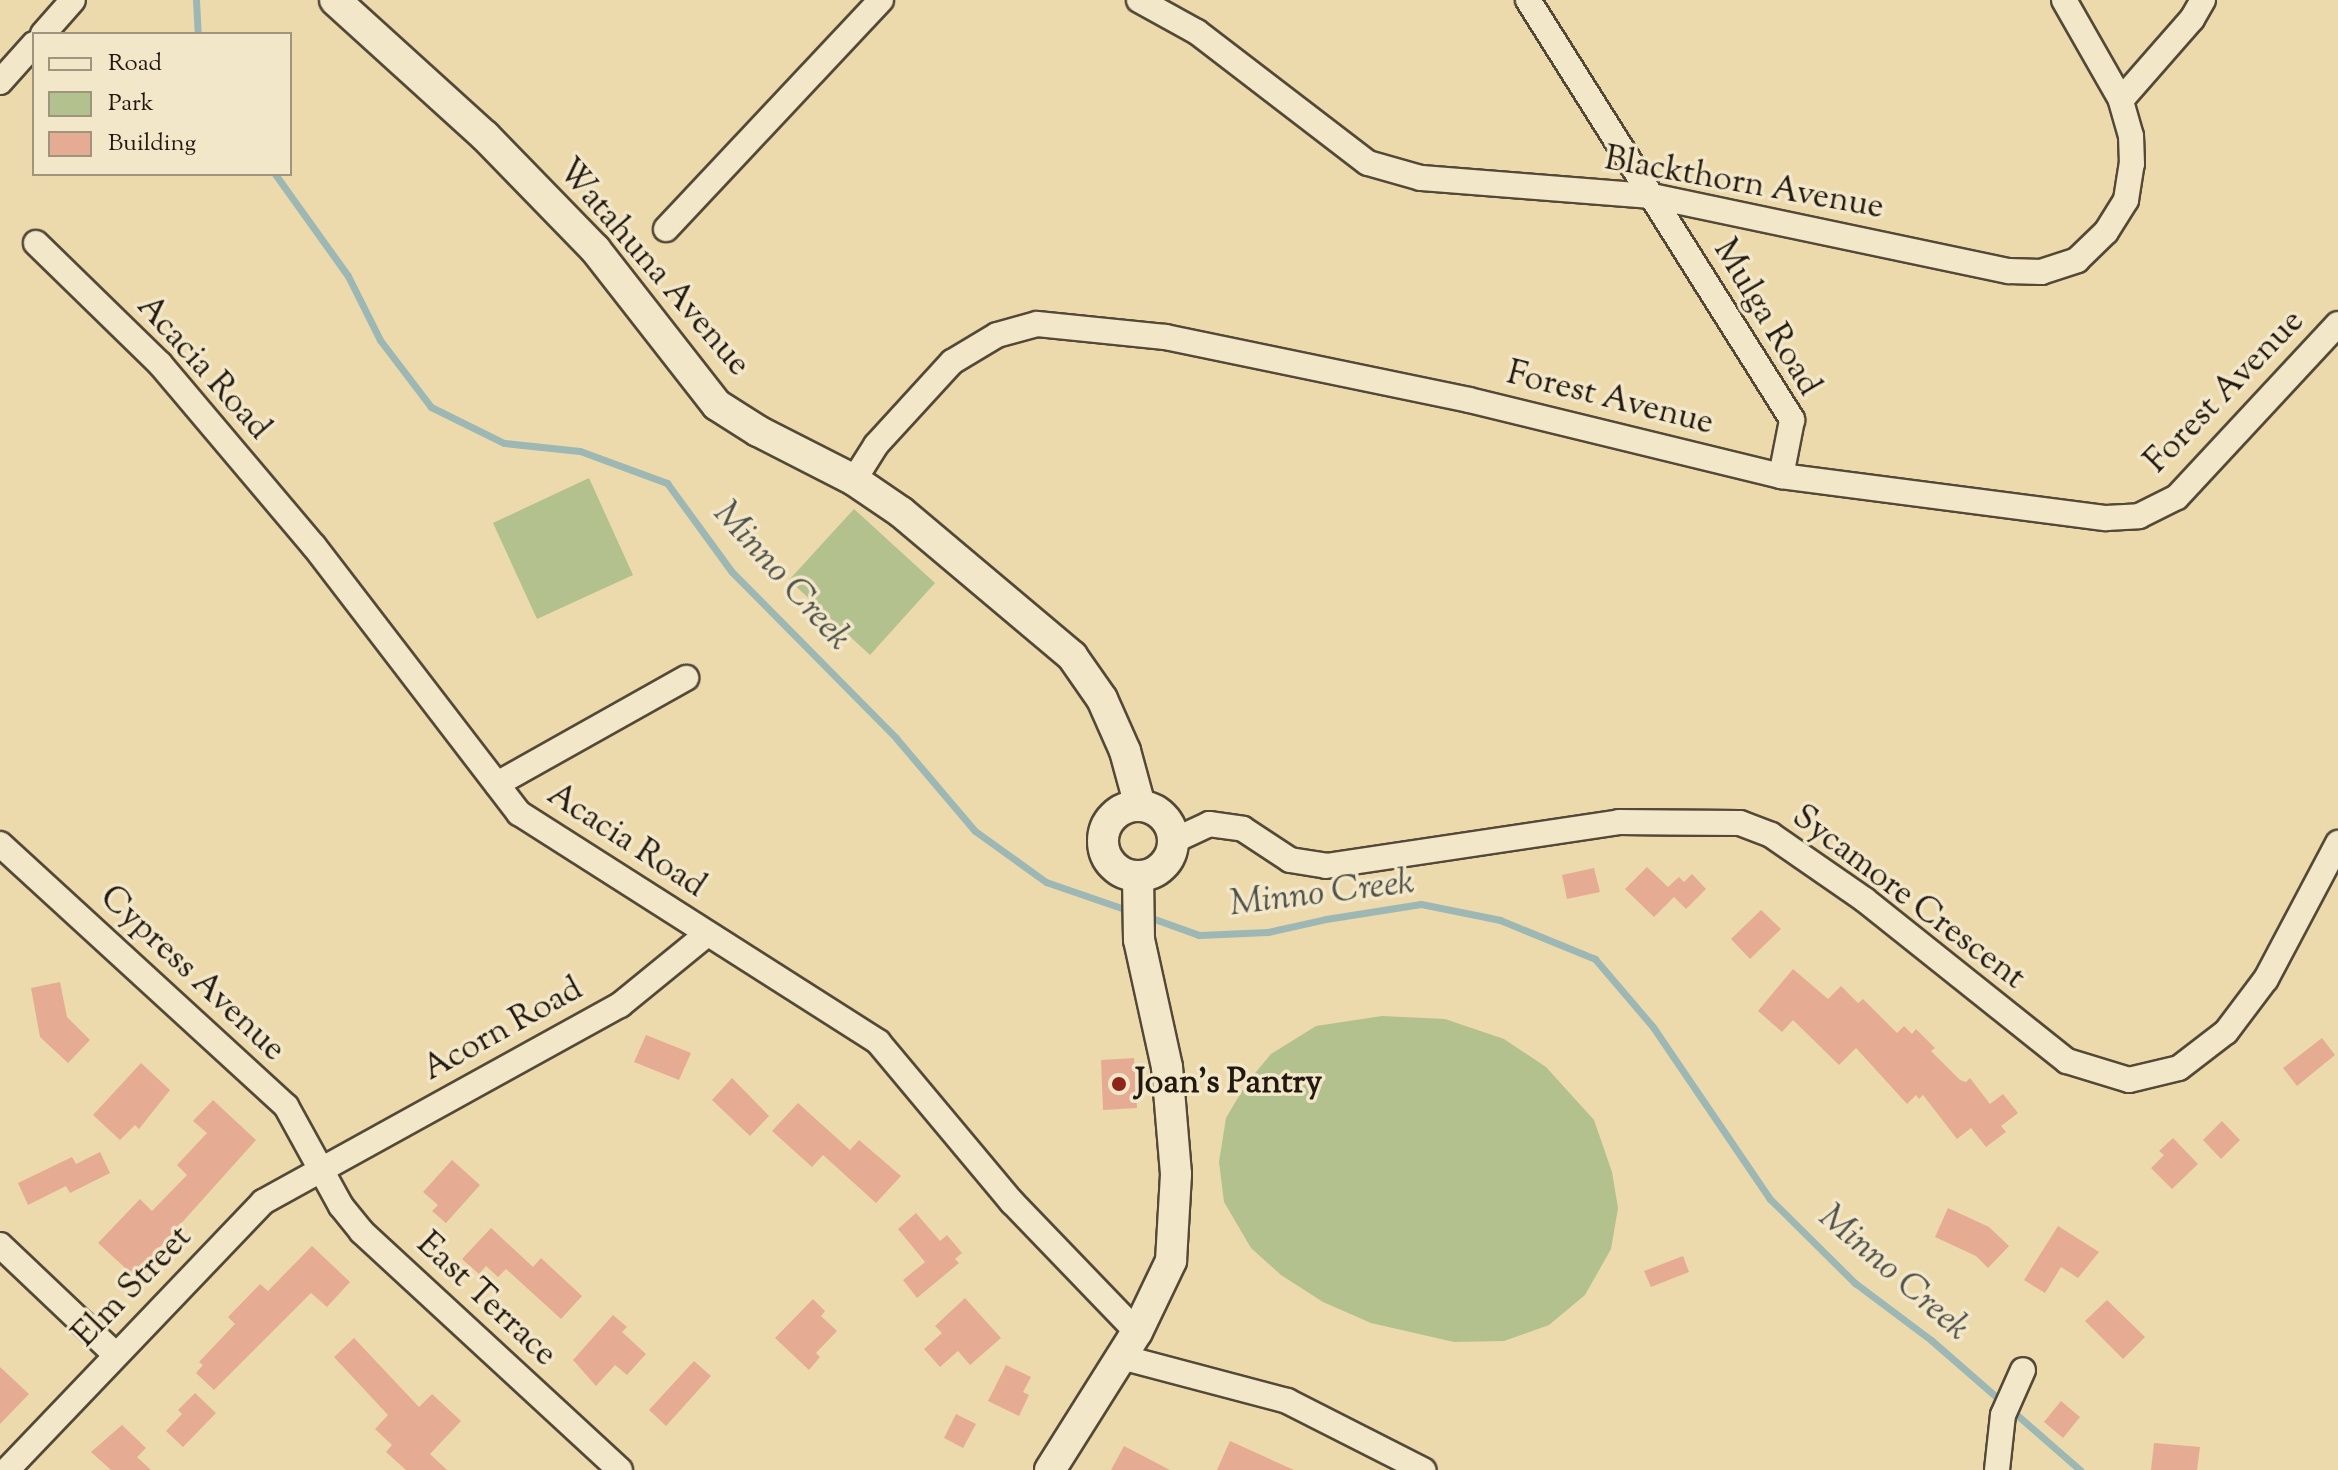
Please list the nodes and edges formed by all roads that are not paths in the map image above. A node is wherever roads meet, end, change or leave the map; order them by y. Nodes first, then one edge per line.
1 (73, 0) edge
2 (335, 0) edge
3 (881, 0) edge
4 (1139, 0) edge
5 (1528, 0) edge
6 (2064, 0) edge
7 (2203, 0) edge
8 (45, 32) edge
9 (32, 46) edge
10 (0, 82) edge
11 (2121, 100) junction
12 (1652, 196) junction
13 (666, 229) dead end
14 (36, 243) dead end
15 (2338, 324) edge
16 (1781, 476) junction
17 (854, 480) junction
18 (686, 678) dead end
19 (497, 784) junction
20 (1140, 806) junction
21 (1173, 841) junction
22 (2338, 843) edge
23 (0, 844) edge
24 (1138, 888) junction
25 (707, 934) junction
26 (321, 1168) junction
27 (0, 1245) edge
28 (1129, 1344) junction
29 (115, 1354) junction
30 (2023, 1370) dead end
31 (7, 1470) edge
32 (620, 1470) edge
33 (1050, 1470) edge
34 (1423, 1470) edge
35 (1997, 1470) edge

1 - 8 street
2 - 17 street, Watahuna Avenue
3 - 13 street
4 - 12 street, Blackthorn Avenue
5 - 12 street, Mulga Road
6 - 11 street, Blackthorn Avenue
7 - 11 street
9 - 10 street
11 - 12 street, Blackthorn Avenue
12 - 16 street, Mulga Road
14 - 19 street, Acacia Road
15 - 16 street, Forest Avenue
16 - 17 street, Forest Avenue
17 - 20 street, Watahuna Avenue
18 - 19 street
19 - 25 street, Acacia Road
20 - 21 street
20 - 24 street
21 - 22 street, Sycamore Crescent
21 - 24 street
23 - 26 street, Cypress Avenue
24 - 28 street
25 - 26 street, Acorn Road
25 - 28 street, Acacia Road
26 - 29 street, Elm Street
26 - 32 street, East Terrace
27 - 29 street
28 - 33 street
28 - 34 street
29 - 31 street, Elm Street
30 - 35 street

